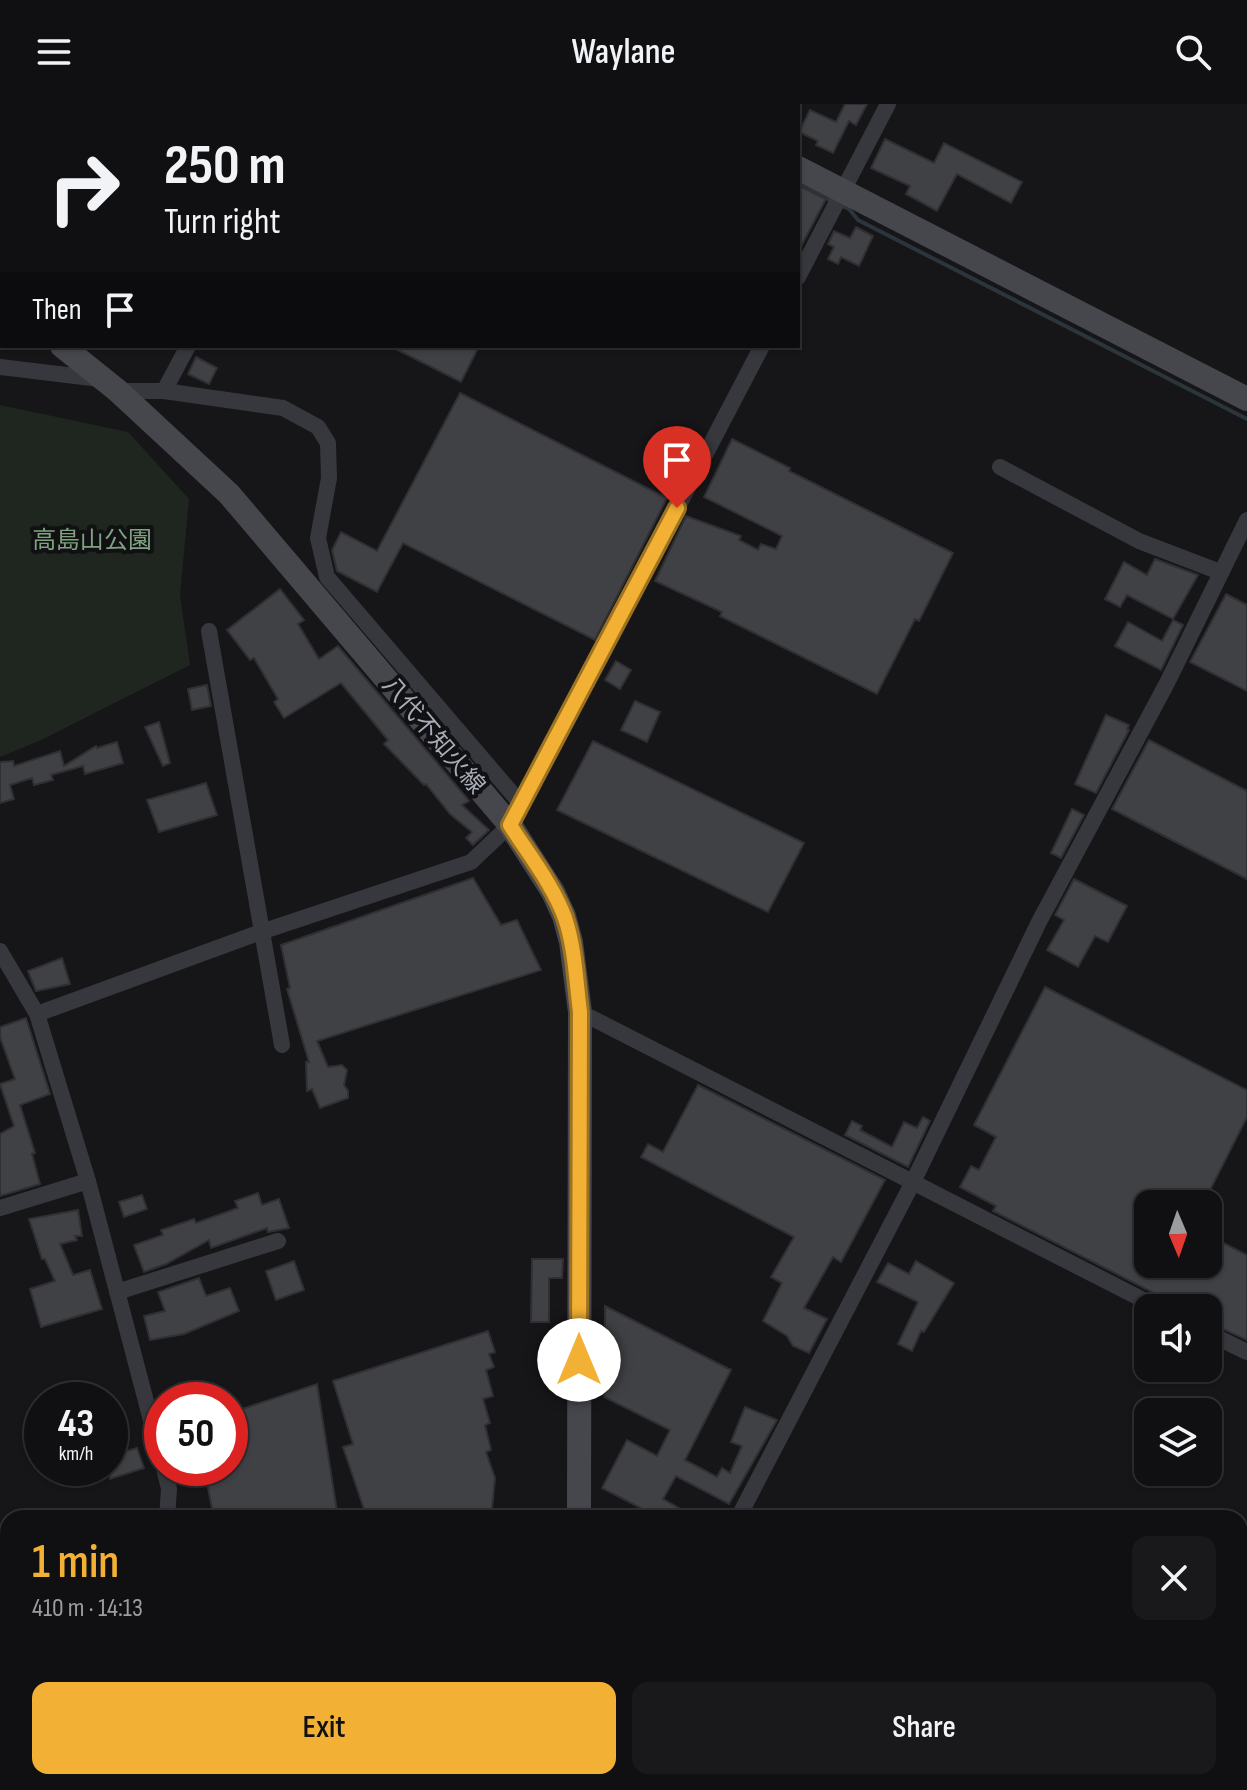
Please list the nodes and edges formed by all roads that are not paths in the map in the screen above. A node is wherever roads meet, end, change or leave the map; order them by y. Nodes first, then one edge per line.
1 (888, 104) edge
2 (800, 169) edge
3 (843, 191) junction
4 (800, 273) edge
5 (64, 348) edge
6 (187, 348) edge
7 (761, 348) edge
8 (0, 367) edge
9 (109, 385) junction
10 (164, 391) junction
11 (1247, 399) edge
12 (1000, 467) dead end
13 (1247, 520) edge
14 (1220, 572) junction
15 (209, 631) dead end
16 (516, 815) junction
17 (261, 932) junction
18 (0, 951) edge
19 (580, 1012) junction
20 (37, 1014) junction
21 (282, 1045) dead end
22 (88, 1181) junction
23 (912, 1184) junction
24 (0, 1208) edge
25 (278, 1241) dead end
26 (117, 1292) junction
27 (1134, 1295) edge
28 (1222, 1340) edge
29 (1247, 1352) edge
30 (144, 1394) edge
31 (168, 1486) edge
32 (168, 1510) edge
33 (579, 1510) edge
34 (742, 1510) edge

1 - 3 street
2 - 3 main road
3 - 4 street
3 - 11 main road
5 - 9 main road, 八代不知火線
6 - 10 street
7 - 16 street
8 - 9 street
9 - 10 street
9 - 16 main road, 八代不知火線
10 - 16 street
12 - 14 street
13 - 14 street
14 - 23 street
15 - 17 street
16 - 17 street
16 - 19 main road, 八代不知火線
17 - 20 street
17 - 21 street
18 - 20 street
19 - 23 street
19 - 33 main road, 八代不知火線
20 - 22 street
22 - 24 street
22 - 26 street
23 - 27 street
23 - 34 street
25 - 26 street
26 - 30 street
28 - 29 street
31 - 32 street

